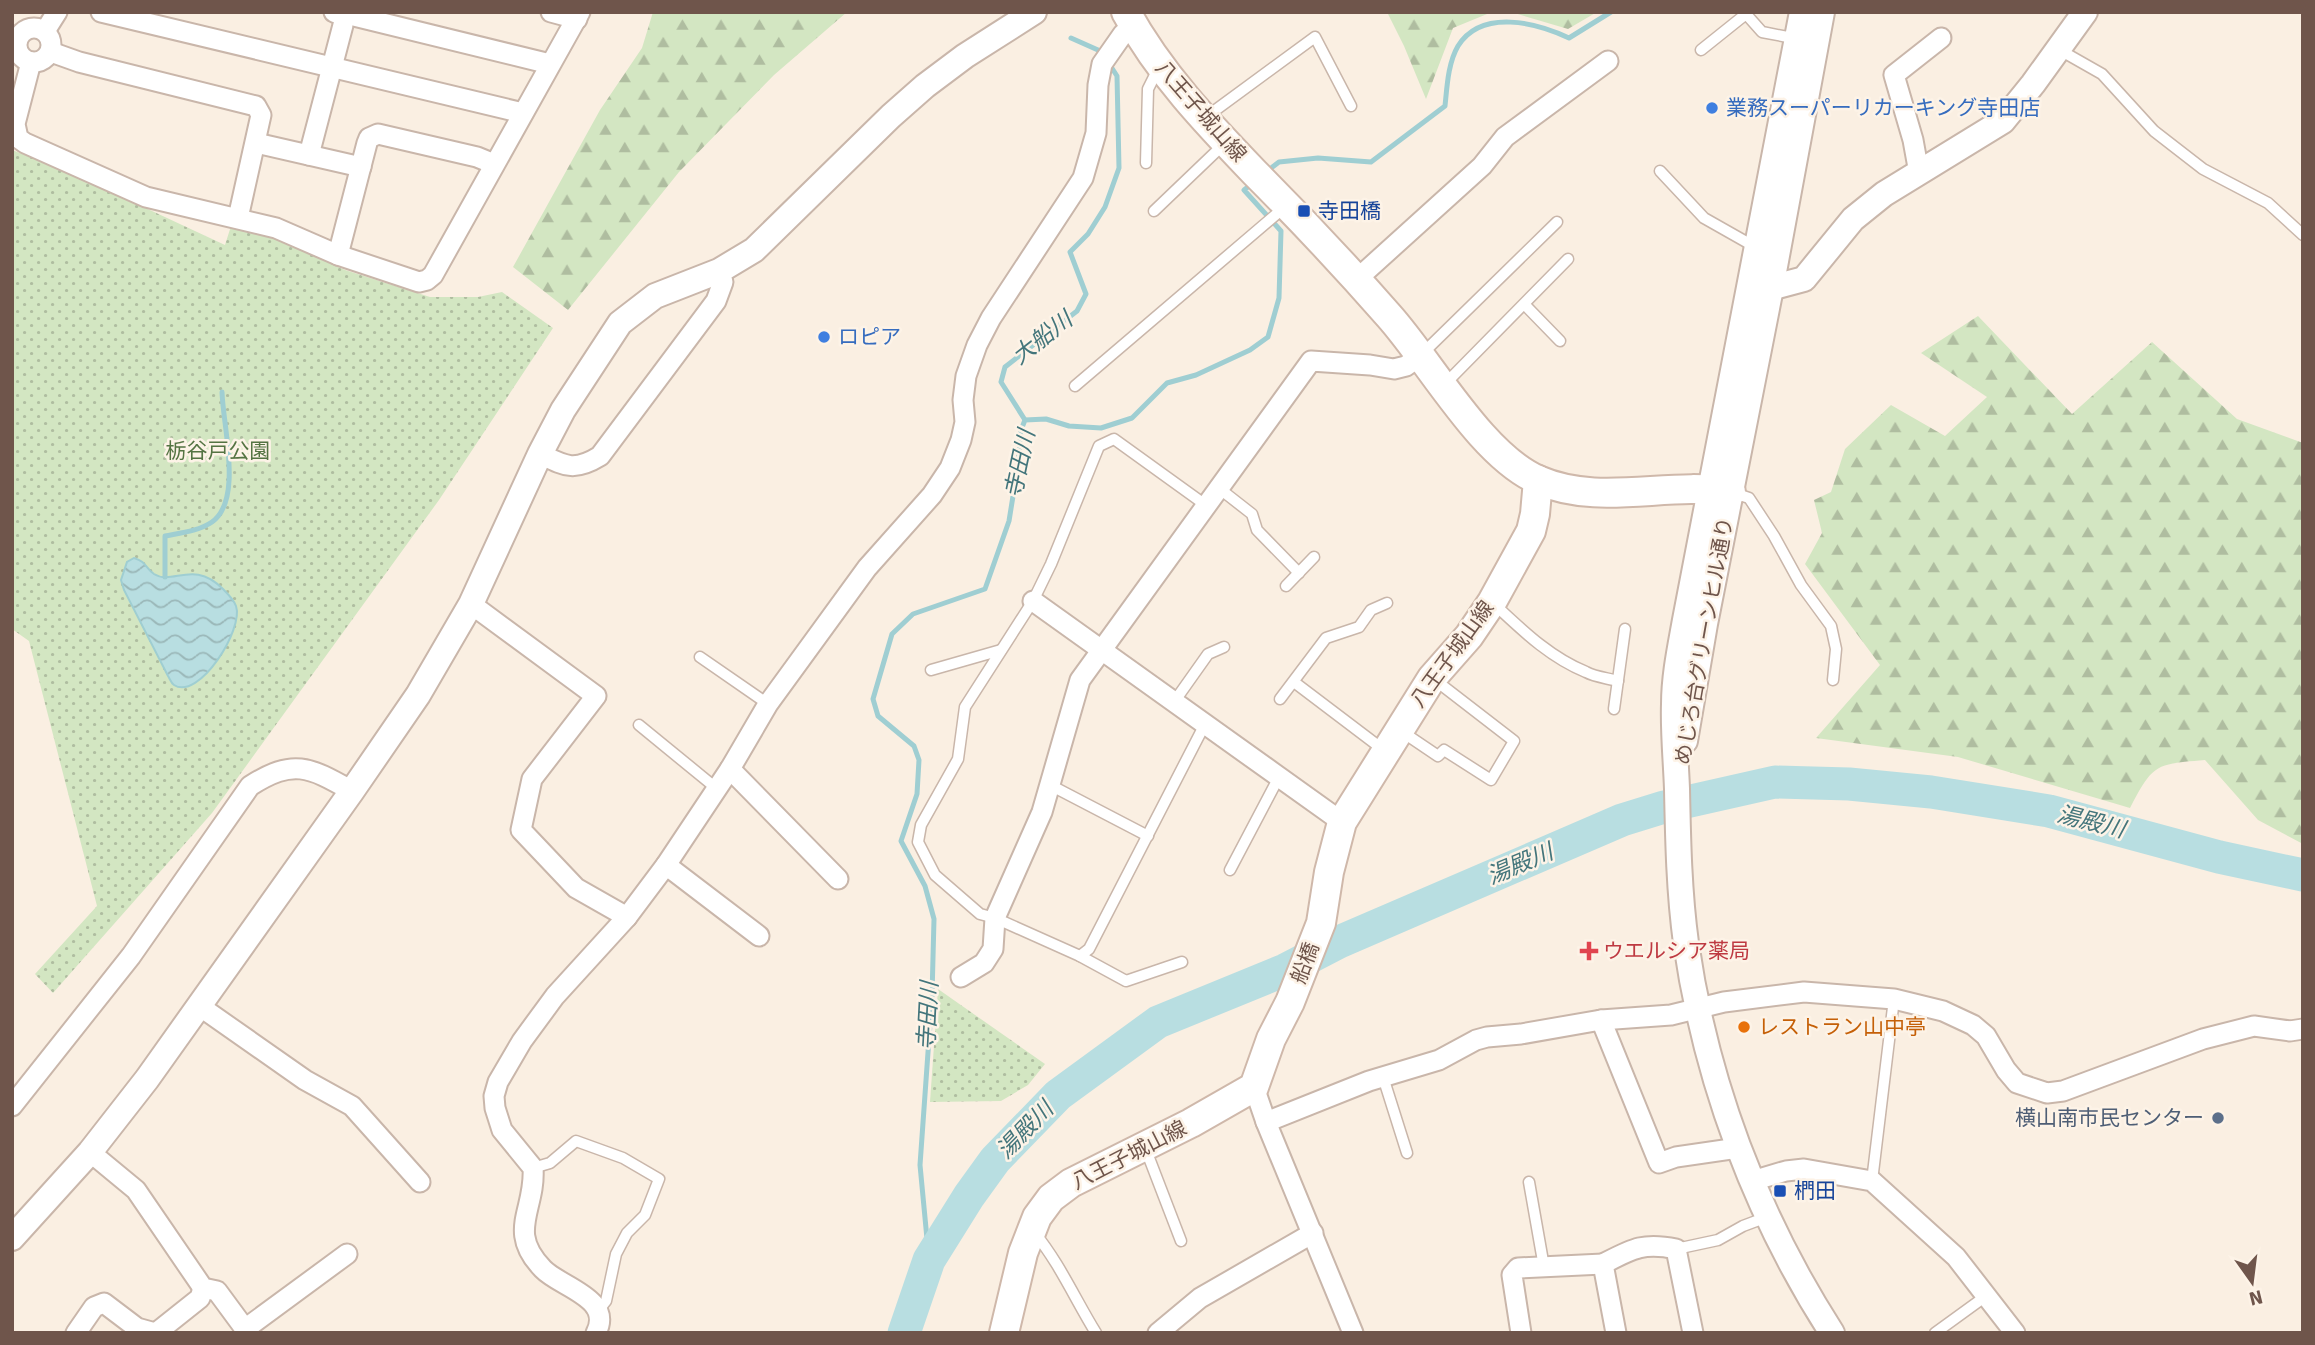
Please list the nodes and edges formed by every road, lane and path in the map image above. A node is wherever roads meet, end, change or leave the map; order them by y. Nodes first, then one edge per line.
1 (57, 12) edge
2 (101, 12) edge
3 (551, 12) edge
4 (1034, 12) edge
5 (1802, 12) edge
6 (1822, 12) edge
7 (2085, 12) edge
8 (343, 15) edge
9 (579, 15) edge
10 (1130, 18) edge
11 (45, 31) junction
12 (1941, 38) dead end
13 (1806, 40) junction
14 (15, 42) edge
15 (2058, 49) junction
16 (1701, 50) dead end
17 (51, 52) junction
18 (1608, 61) dead end
19 (31, 62) junction
20 (550, 64) junction
21 (1160, 66) junction
22 (331, 67) junction
23 (1351, 106) dead end
24 (523, 113) junction
25 (1203, 119) junction
26 (256, 143) junction
27 (1225, 143) junction
28 (309, 155) junction
29 (1146, 163) dead end
30 (494, 164) junction
31 (361, 167) junction
32 (1660, 171) dead end
33 (1919, 173) junction
34 (1271, 196) junction
35 (1154, 211) dead end
36 (238, 218) junction
37 (1557, 222) dead end
38 (2303, 235) edge
39 (1758, 249) junction
40 (338, 254) junction
41 (1568, 259) dead end
42 (719, 271) junction
43 (1356, 280) junction
44 (1760, 291) junction
45 (1525, 305) junction
46 (1560, 341) dead end
47 (1421, 355) junction
48 (1444, 385) junction
49 (1075, 386) dead end
50 (540, 454) junction
51 (1538, 480) junction
52 (1220, 489) junction
53 (1721, 490) junction
54 (1208, 506) junction
55 (1314, 557) dead end
56 (1299, 573) junction
57 (1286, 586) dead end
58 (1033, 601) junction
59 (1492, 602) junction
60 (1387, 603) dead end
61 (471, 604) junction
62 (1625, 629) dead end
63 (1224, 647) dead end
64 (1001, 650) junction
65 (1102, 650) junction
66 (700, 657) dead end
67 (931, 670) dead end
68 (1432, 678) junction
69 (1833, 680) dead end
70 (1618, 681) junction
71 (1294, 682) junction
72 (1280, 699) dead end
73 (1174, 702) junction
74 (768, 704) junction
75 (1614, 709) dead end
76 (1205, 724) junction
77 (639, 725) dead end
78 (1392, 740) junction
79 (730, 769) junction
80 (1279, 777) junction
81 (1050, 785) junction
82 (716, 788) junction
83 (352, 791) junction
84 (1342, 822) junction
85 (1148, 836) junction
86 (666, 865) junction
87 (1230, 870) dead end
88 (838, 879) dead end
89 (627, 917) junction
90 (995, 918) junction
91 (1321, 923) joint
92 (759, 936) dead end
93 (1080, 956) junction
94 (1182, 962) dead end
95 (961, 977) dead end
96 (1894, 999) junction
97 (198, 1005) junction
98 (1698, 1009) junction
99 (1601, 1020) junction
100 (2303, 1029) edge
101 (1383, 1077) junction
102 (1254, 1087) junction
103 (12, 1106) edge
104 (1266, 1122) junction
105 (1145, 1146) junction
106 (1738, 1148) junction
107 (90, 1152) junction
108 (1407, 1153) dead end
109 (533, 1168) junction
110 (1752, 1181) junction
111 (1872, 1181) junction
112 (420, 1182) dead end
113 (1528, 1182) dead end
114 (1767, 1217) junction
115 (1031, 1228) junction
116 (1313, 1233) junction
117 (12, 1238) edge
118 (1181, 1241) dead end
119 (1676, 1249) junction
120 (347, 1254) dead end
121 (1603, 1264) junction
122 (1544, 1267) junction
123 (203, 1288) junction
124 (1986, 1296) junction
125 (598, 1311) junction
126 (76, 1333) edge
127 (155, 1333) edge
128 (596, 1333) edge
129 (1004, 1333) edge
130 (1096, 1333) edge
131 (1158, 1333) edge
132 (1353, 1333) edge
133 (1521, 1333) edge
134 (1616, 1333) edge
135 (1693, 1333) edge
136 (1832, 1333) edge
137 (1935, 1333) edge
138 (2015, 1333) edge

1 - 11 street
2 - 22 street
3 - 9 street
4 - 42 street
5 - 13 street, めじろ台グリーンヒル通り
6 - 13 street, めじろ台グリーンヒル通り
7 - 15 street
8 - 20 street
8 - 22 street
9 - 20 street
10 - 21 main road, 八王子城山線
10 - 74 street
11 - 14 street
11 - 17 street
12 - 33 street
13 - 16 lane
13 - 39 street, めじろ台グリーンヒル通り
13 - 44 street, めじろ台グリーンヒル通り
14 - 19 street
15 - 33 street
15 - 38 lane
17 - 19 street
17 - 26 street
18 - 43 street
19 - 36 street
20 - 24 street
21 - 25 main road, 八王子城山線
21 - 29 lane
22 - 24 street
22 - 28 street
23 - 25 lane
24 - 30 street
25 - 27 main road, 八王子城山線
26 - 28 street
26 - 36 street
27 - 34 main road, 八王子城山線
27 - 35 lane
28 - 31 street
30 - 31 street
30 - 40 street
31 - 40 street
32 - 39 lane
33 - 44 street
34 - 43 main road, 八王子城山線
34 - 49 lane
36 - 40 street
37 - 47 lane
39 - 44 street, めじろ台グリーンヒル通り
41 - 45 lane
42 - 50 street
42 - 50 street
43 - 47 main road, 八王子城山線
44 - 53 street, めじろ台グリーンヒル通り
45 - 46 lane
45 - 48 lane
47 - 48 main road, 八王子城山線
47 - 52 street
48 - 51 main road, 八王子城山線
50 - 61 street
51 - 53 main road
51 - 59 main road, 八王子城山線
52 - 54 street
52 - 56 lane
53 - 69 lane
53 - 98 street, めじろ台グリーンヒル通り
54 - 58 lane
54 - 65 street
55 - 56 lane
56 - 57 lane
58 - 64 lane
58 - 65 street
59 - 68 main road, 八王子城山線
59 - 70 lane
60 - 71 lane
61 - 83 street
61 - 89 street
62 - 70 lane
63 - 73 lane
64 - 67 lane
64 - 90 lane
65 - 73 street
65 - 81 street
66 - 74 lane
68 - 78 main road, 八王子城山線
68 - 78 lane
70 - 75 lane
71 - 72 lane
71 - 78 lane
73 - 76 street
74 - 79 street
76 - 80 street
76 - 85 lane
77 - 82 lane
78 - 84 main road, 八王子城山線
79 - 82 street
79 - 88 street
80 - 84 street
80 - 87 lane
81 - 85 lane
81 - 90 street
82 - 86 street
83 - 97 street
83 - 103 street
84 - 91 main road, 八王子城山線
85 - 93 lane
86 - 89 street
86 - 92 street
89 - 109 street
90 - 93 lane
90 - 95 street
91 - 102 main road, 船橋
93 - 94 lane
96 - 98 street
96 - 100 street
96 - 111 lane
97 - 107 street
97 - 112 street
98 - 99 street
98 - 106 street
99 - 101 street
99 - 106 street
101 - 104 street
101 - 108 lane
102 - 104 street
102 - 105 main road, 八王子城山線
104 - 116 street
105 - 115 main road, 八王子城山線
105 - 118 lane
106 - 110 street
107 - 117 street
107 - 123 street
109 - 125 street
109 - 125 lane
110 - 111 street
110 - 114 street
111 - 124 street
113 - 122 lane
114 - 119 lane
114 - 136 street
115 - 129 main road, 八王子城山線
115 - 130 lane
116 - 131 street
116 - 132 street
119 - 121 street
119 - 135 street
120 - 123 street
121 - 122 street
121 - 134 street
122 - 133 street
123 - 127 street
124 - 137 lane
124 - 138 street
125 - 128 street
126 - 127 street

